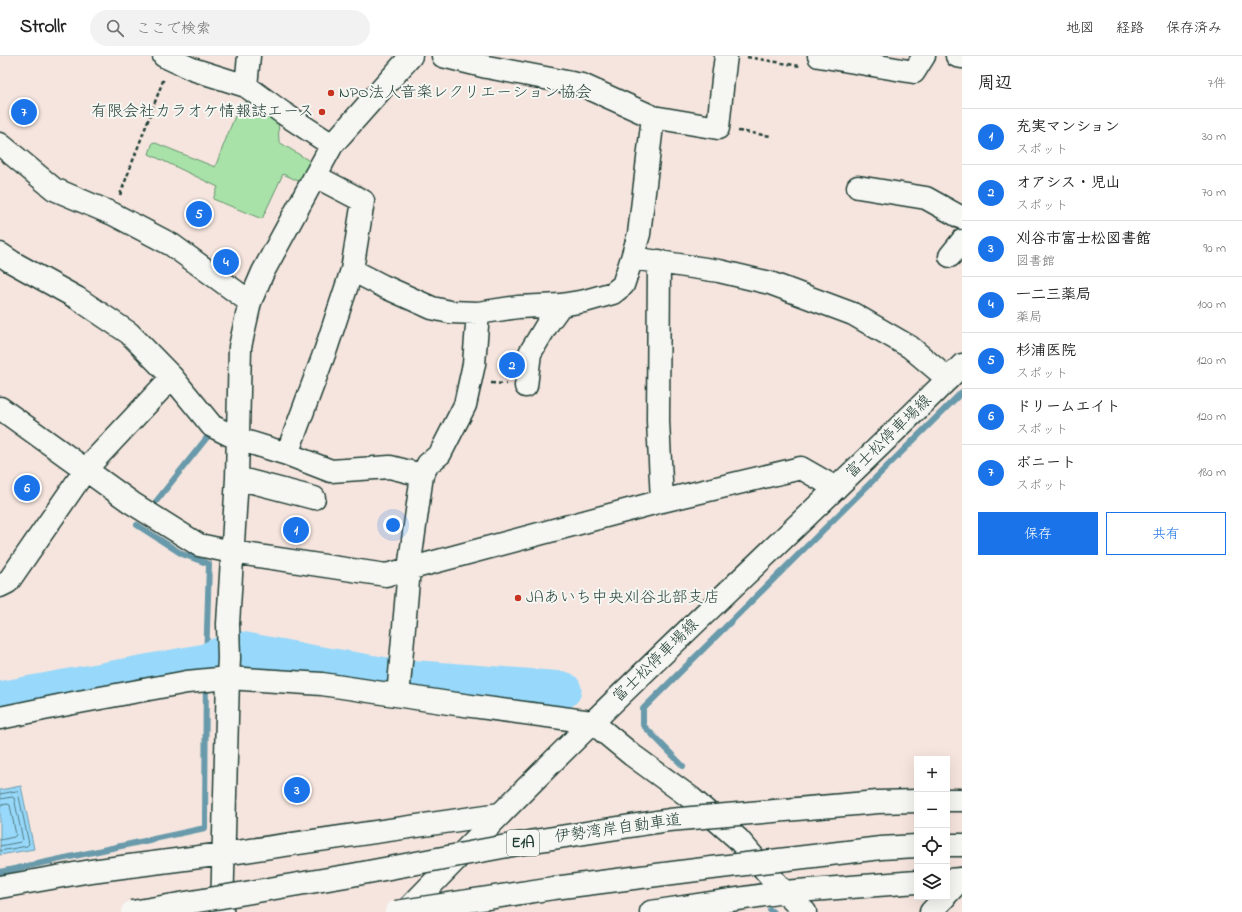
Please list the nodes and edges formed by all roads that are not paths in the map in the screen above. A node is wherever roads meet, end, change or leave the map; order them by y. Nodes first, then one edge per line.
1 (249, 56) edge
2 (411, 56) edge
3 (443, 56) edge
4 (726, 56) edge
5 (924, 56) edge
6 (957, 56) edge
7 (962, 57) edge
8 (167, 58) edge
9 (810, 59) edge
10 (246, 86) junction
11 (653, 117) junction
12 (0, 144) edge
13 (332, 145) junction
14 (315, 176) junction
15 (858, 187) dead end
16 (962, 218) edge
17 (0, 254) edge
18 (632, 258) junction
19 (659, 261) junction
20 (352, 270) junction
21 (250, 302) junction
22 (561, 306) junction
23 (478, 313) junction
24 (955, 372) edge
25 (172, 377) junction
26 (526, 386) road end
27 (0, 408) edge
28 (238, 439) junction
29 (287, 454) junction
30 (86, 469) junction
31 (422, 476) junction
32 (237, 478) junction
33 (836, 488) junction
34 (314, 498) dead end
35 (662, 501) junction
36 (232, 552) junction
37 (409, 569) junction
38 (0, 586) edge
39 (228, 668) junction
40 (397, 689) junction
41 (0, 718) edge
42 (592, 722) junction
43 (950, 800) edge
44 (962, 800) edge
45 (914, 801) edge
46 (500, 814) junction
47 (950, 845) edge
48 (962, 845) edge
49 (914, 846) edge
50 (223, 854) junction
51 (914, 882) edge
52 (0, 887) edge
53 (784, 892) junction
54 (942, 900) edge
55 (132, 912) edge
56 (222, 912) edge
57 (396, 912) edge
58 (405, 912) edge
59 (651, 912) edge
60 (805, 912) edge
61 (930, 912) edge

1 - 10 main road
2 - 13 main road
3 - 11 main road
4 - 11 main road
5 - 9 main road
6 - 7 main road
8 - 10 main road
10 - 13 main road
11 - 18 main road
12 - 21 main road
13 - 14 main road
14 - 20 main road
14 - 21 main road
15 - 16 main road
17 - 25 main road
18 - 19 main road
18 - 22 main road
19 - 24 main road
19 - 35 main road
20 - 23 main road
20 - 29 main road
21 - 28 main road
22 - 23 main road
22 - 26 main road
23 - 31 main road
24 - 33 main road, 富士松停車場線
25 - 28 main road
25 - 30 main road
27 - 30 main road
28 - 29 main road
28 - 32 main road
29 - 31 main road
30 - 36 main road
30 - 38 main road
31 - 37 main road
32 - 34 main road
32 - 36 main road
33 - 35 main road
33 - 42 main road, 富士松停車場線
35 - 37 main road
36 - 37 main road
36 - 39 main road
37 - 40 main road
39 - 40 main road
39 - 41 main road
39 - 50 main road
40 - 42 main road
42 - 46 main road, 富士松停車場線
42 - 53 main road
43 - 44 main road
45 - 55 main road, 伊勢湾岸自動車道 / E1A, bridge
46 - 50 main road
46 - 58 main road, 富士松停車場線
47 - 48 main road
49 - 57 main road, bridge
50 - 52 main road
50 - 56 main road
51 - 53 main road
53 - 59 main road
53 - 60 main road
54 - 61 main road

